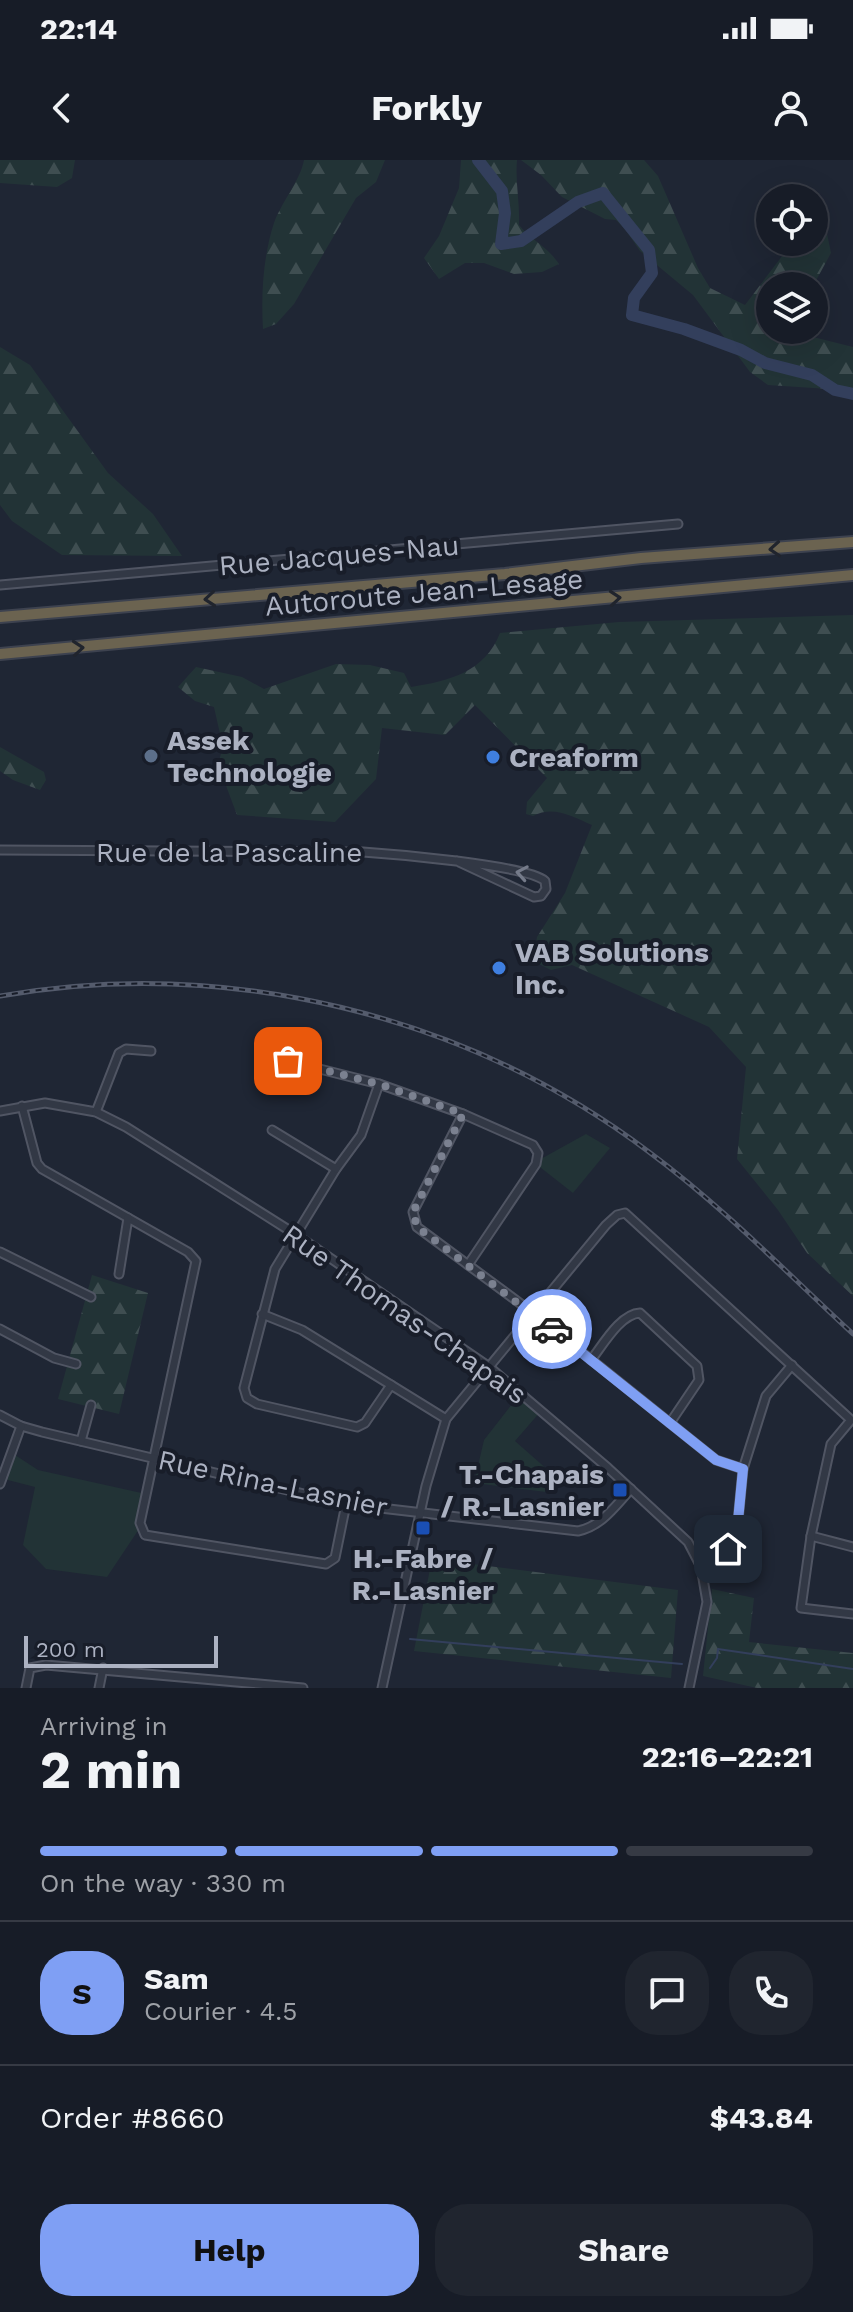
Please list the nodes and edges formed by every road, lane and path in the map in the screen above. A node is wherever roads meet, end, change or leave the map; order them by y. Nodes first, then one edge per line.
1 (678, 524) dead end
2 (853, 542) edge
3 (853, 575) edge
4 (0, 585) edge
5 (0, 617) edge
6 (0, 654) edge
7 (0, 850) edge
8 (457, 861) junction
9 (151, 1051) dead end
10 (288, 1061) dead end
11 (379, 1084) junction
12 (22, 1106) junction
13 (0, 1111) edge
14 (96, 1112) junction
15 (463, 1114) junction
16 (272, 1130) dead end
17 (336, 1169) junction
18 (128, 1218) junction
19 (295, 1234) junction
20 (0, 1252) edge
21 (468, 1265) junction
22 (119, 1274) dead end
23 (91, 1297) dead end
24 (533, 1313) junction
25 (262, 1314) junction
26 (0, 1329) edge
27 (591, 1360) junction
28 (76, 1364) dead end
29 (792, 1365) junction
30 (488, 1366) junction
31 (391, 1385) junction
32 (91, 1405) dead end
33 (0, 1415) edge
34 (446, 1419) junction
35 (670, 1423) junction
36 (21, 1426) junction
37 (81, 1441) junction
38 (153, 1458) junction
39 (743, 1469) junction
40 (0, 1484) edge
41 (631, 1489) junction
42 (346, 1504) junction
43 (420, 1512) junction
44 (811, 1536) junction
45 (853, 1547) edge
46 (699, 1562) junction
47 (853, 1614) edge
48 (103, 1668) junction
49 (234, 1685) edge
50 (26, 1688) edge
51 (99, 1688) edge
52 (303, 1688) edge
53 (382, 1688) edge
54 (689, 1688) edge

1 - 4 street, Rue Jacques-Nau
2 -> 5 highway, Autoroute Jean-Lesage
6 -> 3 highway, Autoroute Jean-Lesage
7 - 8 street, Rue de la Pascaline
8 -> 8 street, Rue de la Pascaline
9 - 14 street
10 - 11 street
11 - 15 street
11 - 17 street
12 - 13 street, Rue Thomas-Chapais
12 - 14 street, Rue Thomas-Chapais
12 - 18 street
14 - 19 street, Rue Thomas-Chapais
15 - 21 street
15 - 21 street
16 - 17 street
17 - 19 street
18 - 22 street
18 - 38 street
19 - 25 street
19 - 30 street, Rue Thomas-Chapais
20 - 23 street
21 - 24 street
24 - 27 street
24 - 29 street
24 - 30 street
25 - 31 street
25 - 31 street
26 - 28 street
27 - 35 street
27 - 35 street
29 - 39 street
29 - 44 street
30 - 34 street
30 - 41 street, Rue Thomas-Chapais
31 - 34 street
32 - 37 street
33 - 36 street, Rue Rina-Lasnier
34 - 43 street
35 - 39 street
36 - 37 street, Rue Rina-Lasnier
36 - 40 street
37 - 38 street, Rue Rina-Lasnier
38 - 42 street, Rue Rina-Lasnier
38 - 42 street
39 - 46 street
41 - 43 street, Rue Rina-Lasnier
41 - 46 street, Rue Thomas-Chapais
42 - 43 street, Rue Rina-Lasnier
43 - 53 street
44 - 45 street
44 - 47 street
46 - 54 street, Rue Thomas-Chapais
48 - 49 street
48 - 50 street
48 - 51 street
49 - 52 street

